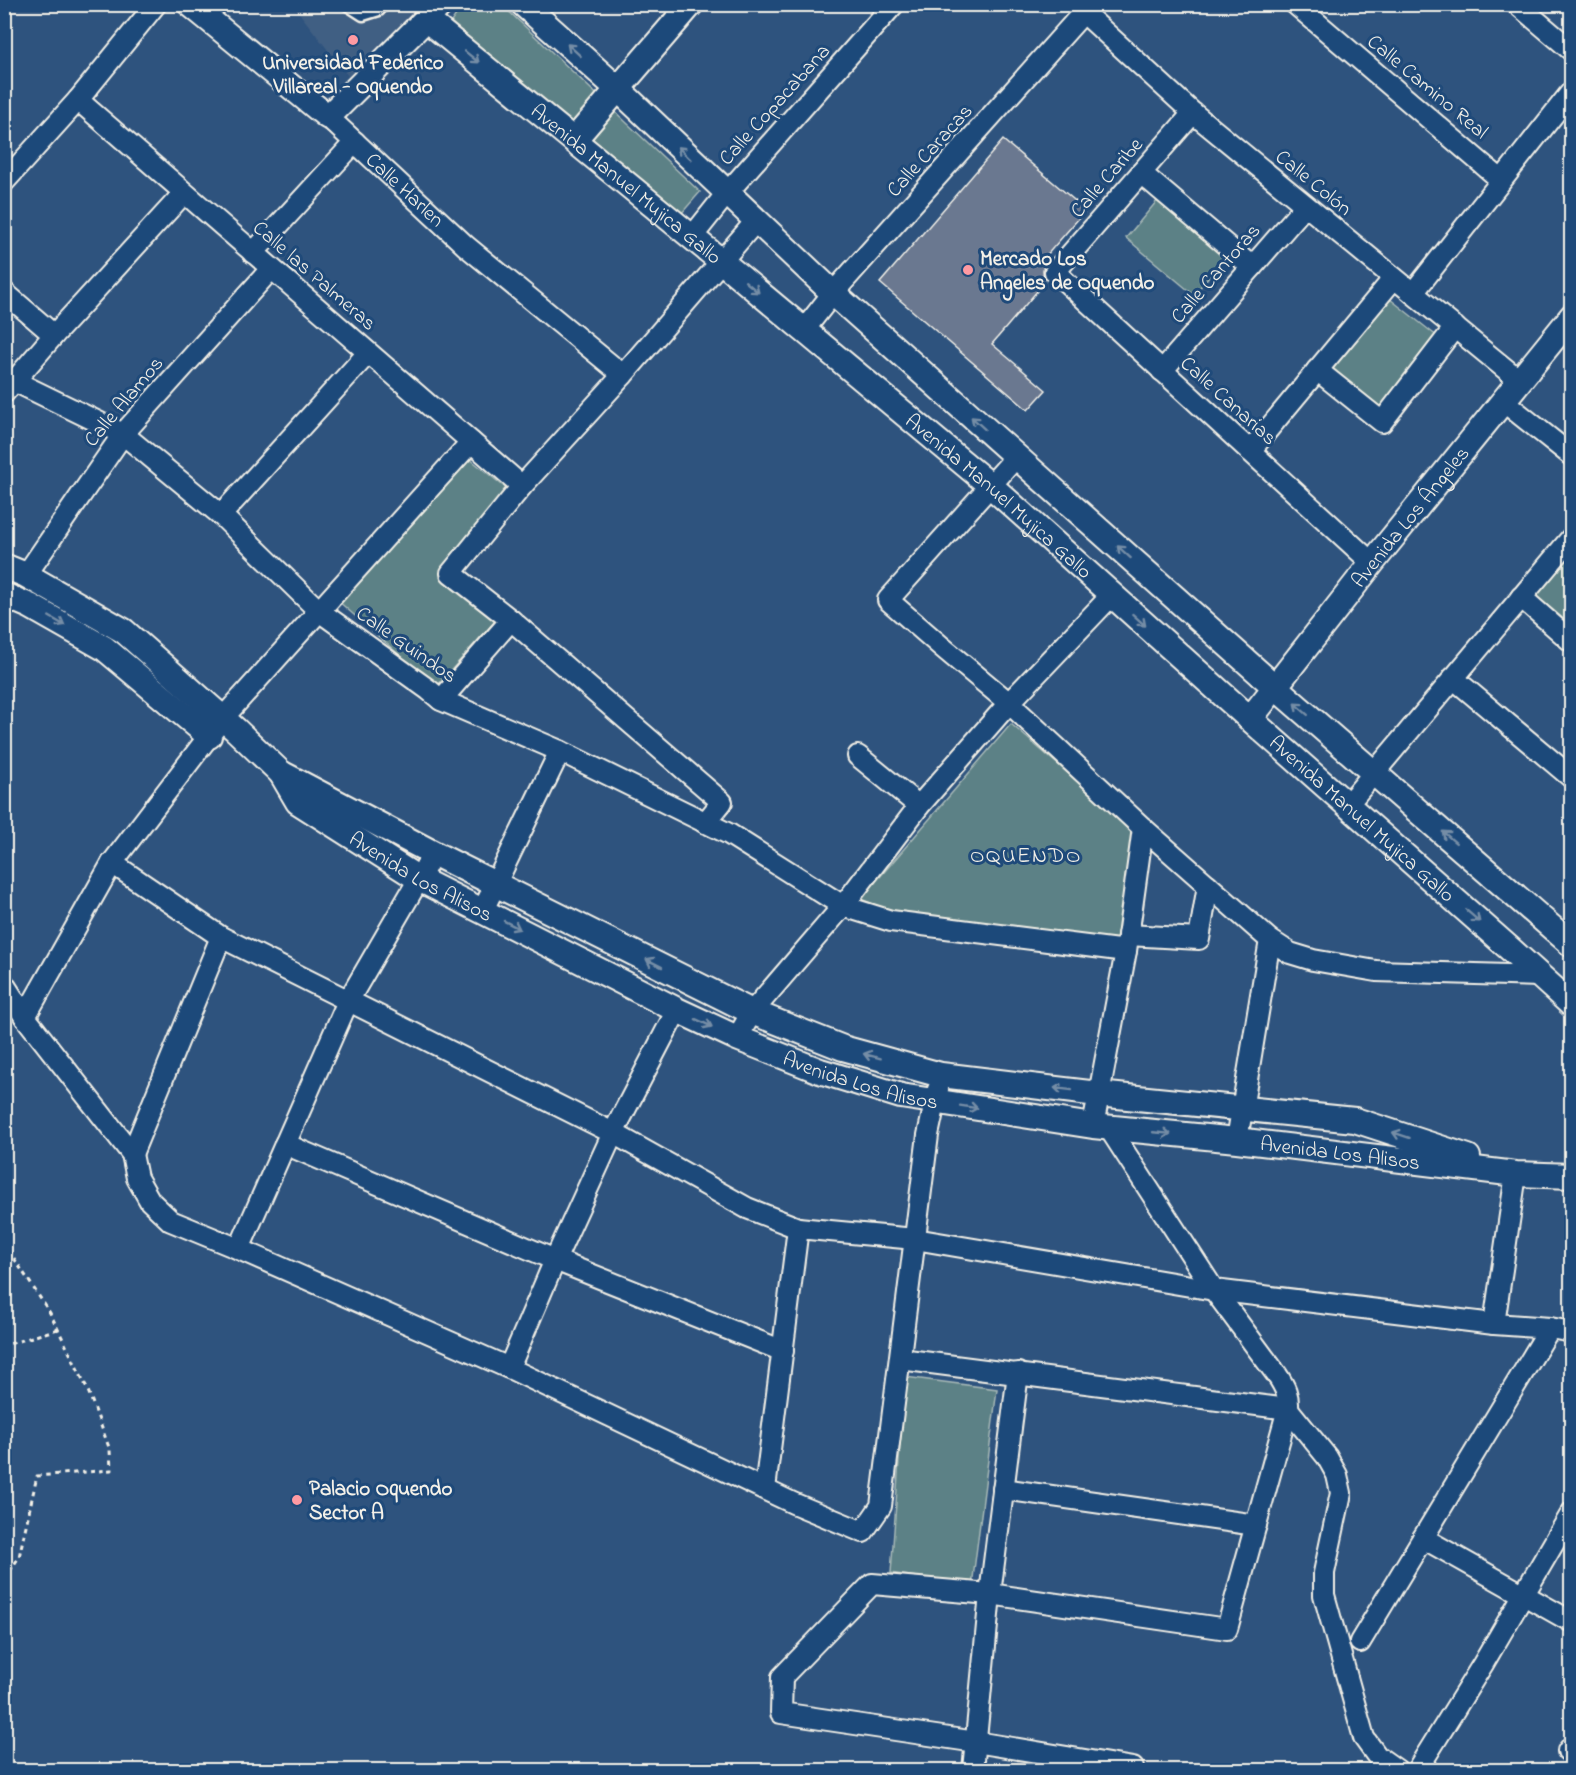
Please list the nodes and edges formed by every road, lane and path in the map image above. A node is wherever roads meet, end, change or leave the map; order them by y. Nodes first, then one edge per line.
1 (156, 4) edge
2 (190, 4) edge
3 (346, 4) edge
4 (384, 4) edge
5 (523, 4) edge
6 (691, 4) edge
7 (894, 4) edge
8 (1296, 4) edge
9 (1517, 4) edge
10 (1088, 9) edge
11 (434, 12) edge
12 (1572, 51) edge
13 (618, 89) junction
14 (1572, 91) edge
15 (78, 100) junction
16 (1193, 113) junction
17 (327, 117) junction
18 (574, 140) junction
19 (355, 142) junction
20 (1141, 173) junction
21 (1501, 180) junction
22 (4, 182) edge
23 (184, 193) junction
24 (727, 193) junction
25 (1305, 206) junction
26 (756, 220) junction
27 (692, 237) junction
28 (253, 253) junction
29 (721, 261) junction
30 (1252, 267) junction
31 (271, 269) junction
32 (1054, 272) joint
33 (1394, 278) junction
34 (4, 292) edge
35 (833, 293) junction
36 (1413, 293) junction
37 (1572, 316) edge
38 (1455, 327) junction
39 (804, 330) junction
40 (54, 335) junction
41 (368, 353) junction
42 (1317, 370) junction
43 (1162, 371) junction
44 (623, 375) junction
45 (1520, 380) junction
46 (9, 387) edge
47 (1503, 401) junction
48 (123, 434) junction
49 (471, 442) junction
50 (1250, 451) junction
51 (1572, 456) edge
52 (1016, 457) junction
53 (522, 486) junction
54 (991, 486) junction
55 (220, 515) junction
56 (1572, 537) edge
57 (1372, 563) junction
58 (15, 571) edge
59 (4, 595) edge
60 (1112, 595) junction
61 (1521, 597) junction
62 (318, 611) junction
63 (511, 620) junction
64 (1572, 642) edge
65 (1453, 678) junction
66 (1275, 687) junction
67 (441, 700) junction
68 (1009, 703) junction
69 (1250, 719) junction
70 (216, 727) junction
71 (560, 751) junction
72 (858, 756) dead end
73 (1375, 772) junction
74 (281, 773) junction
75 (1572, 778) edge
76 (919, 806) junction
77 (1347, 806) junction
78 (705, 823) junction
79 (1143, 828) junction
80 (433, 853) junction
81 (112, 863) junction
82 (419, 879) junction
83 (495, 884) junction
84 (1208, 885) junction
85 (843, 906) junction
86 (483, 910) junction
87 (221, 937) junction
88 (1270, 940) junction
89 (1127, 943) junction
90 (1572, 945) edge
91 (1539, 976) junction
92 (4, 984) edge
93 (348, 1001) junction
94 (1572, 1005) edge
95 (677, 1010) junction
96 (752, 1012) junction
97 (25, 1017) junction
98 (736, 1038) junction
99 (941, 1075) junction
100 (1098, 1094) junction
101 (936, 1102) junction
102 (1242, 1108) junction
103 (1101, 1127) junction
104 (613, 1133) junction
105 (1238, 1140) junction
106 (285, 1144) junction
107 (132, 1154) junction
108 (1516, 1174) junction
109 (1564, 1175) edge
110 (798, 1228) junction
111 (915, 1239) junction
112 (4, 1243) edge
113 (239, 1249) junction
114 (555, 1260) junction
115 (1214, 1290) junction
116 (1494, 1324) junction
117 (1550, 1328) junction
118 (58, 1329) junction
119 (1572, 1332) edge
120 (4, 1341) edge
121 (783, 1351) junction
122 (900, 1359) junction
123 (510, 1368) junction
124 (1018, 1373) junction
125 (1288, 1409) junction
126 (765, 1489) junction
127 (1003, 1489) junction
128 (1572, 1512) edge
129 (1256, 1525) junction
130 (1423, 1538) junction
131 (4, 1580) edge
132 (990, 1594) junction
133 (1523, 1595) junction
134 (1572, 1622) edge
135 (1360, 1642) dead end
136 (976, 1742) junction
137 (1133, 1768) dead end
138 (973, 1770) edge
139 (1397, 1770) edge
140 (1417, 1770) edge

1 - 15 street
2 - 17 street, Calle Harlen
3 - 4 lane
13 -> 5 street, Avenida Manuel Mujica Gallo
6 - 13 street
7 - 24 street, Calle Copacabana
8 - 21 street, Calle Camino Real
9 - 12 street
10 - 16 street, Calle Colón
10 - 35 street, Calle Caracas
11 - 17 street
11 -> 18 street, Avenida Manuel Mujica Gallo
13 - 18 street
24 -> 13 street, Avenida Manuel Mujica Gallo
14 - 21 street
15 - 22 street
15 - 23 street, Calle las Palmeras
16 - 20 street, Calle Caribe
16 - 25 street, Calle Colón
17 - 19 street, Calle Harlen
18 - 27 street, Avenida Manuel Mujica Gallo
19 - 28 street
19 - 44 street, Calle Harlen
20 - 30 street
20 - 32 street, Calle Caribe
21 - 36 street
23 - 28 street, Calle las Palmeras
23 - 40 street
24 - 26 street, Avenida Manuel Mujica Gallo
24 - 27 street, Calle Copacabana
25 - 30 street, Calle Cantoras
25 - 33 street, Calle Colón
26 - 29 street
26 - 35 street, Avenida Manuel Mujica Gallo
27 - 29 street, Avenida Manuel Mujica Gallo
28 - 31 street, Calle las Palmeras
29 -> 39 street, Avenida Manuel Mujica Gallo
29 - 44 street
30 - 43 street, Calle Cantoras
31 - 41 street, Calle las Palmeras
31 - 48 street, Calle Alamos
32 - 43 street, Calle Canarias
33 - 36 street, Calle Colón
33 - 42 street
34 - 40 street
35 - 39 street, Calle Caracas
52 -> 35 street, Avenida Manuel Mujica Gallo
36 - 38 street, Calle Colón
37 - 45 street, Avenida Los Ángeles
38 - 42 street
38 - 45 street, Calle Colón
39 - 54 street, Avenida Manuel Mujica Gallo
40 - 46 street
41 - 49 street, Calle las Palmeras
41 - 55 street
42 - 50 street
43 - 50 street, Calle Canarias
44 - 53 street
45 - 47 street, Avenida Los Ángeles
46 - 48 street, Calle Guindos
47 - 51 street
47 - 57 street, Avenida Los Ángeles
48 - 55 street, Calle Guindos
48 - 58 street, Calle Alamos
49 - 53 street, Calle las Palmeras
49 - 62 street
50 - 57 street, Calle Canarias
52 - 54 street
66 -> 52 street, Avenida Manuel Mujica Gallo
53 - 63 street
54 - 60 street, Avenida Manuel Mujica Gallo
54 - 68 street
55 - 62 street, Calle Guindos
56 - 61 street
57 - 66 street, Avenida Los Ángeles
58 - 70 street, Avenida Los Alisos
59 -> 70 street, Avenida Los Alisos
60 - 68 street
60 -> 69 street, Avenida Manuel Mujica Gallo
61 - 64 street
61 - 65 street
62 - 67 street, Calle Guindos
62 - 70 street
63 - 67 street
63 - 78 street
65 - 73 street
65 - 75 street
66 - 69 street, Avenida Los Ángeles
73 -> 66 street, Avenida Manuel Mujica Gallo
67 - 71 street, Calle Guindos
68 - 76 street
68 - 79 street
69 - 77 street, Avenida Manuel Mujica Gallo
70 - 74 street, Avenida Los Alisos
70 - 81 street
71 - 78 street, Calle Guindos
71 - 83 street
72 - 76 street
73 - 77 street
90 -> 73 street, Avenida Manuel Mujica Gallo
74 - 80 street, Avenida Los Alisos
74 - 82 street, Avenida Los Alisos
76 - 85 street
77 -> 91 street, Avenida Manuel Mujica Gallo
78 - 85 street, Calle Guindos
79 - 84 street
79 - 89 street
80 - 82 street
80 - 83 street, Avenida Los Alisos
81 - 87 street
81 - 97 street
82 - 86 street, Avenida Los Alisos
82 - 93 street
83 - 86 street
96 -> 83 street, Avenida Los Alisos
84 - 88 street
84 - 89 street, Calle Guindos
85 - 89 street, Calle Guindos
85 - 96 street
86 -> 95 street, Avenida Los Alisos
87 - 93 street
87 - 107 street
88 - 91 street
88 - 102 street
89 - 100 street
91 - 94 street, Avenida Manuel Mujica Gallo
92 - 97 street
93 - 104 street
93 - 106 street
95 -> 98 street, Avenida Los Alisos
95 - 104 street
96 - 98 street
99 -> 96 street, Avenida Los Alisos
97 - 107 street
98 - 101 street, Avenida Los Alisos
100 -> 99 street, Avenida Los Alisos
99 - 101 street
100 - 102 street, Avenida Los Alisos
100 - 103 street
101 -> 103 street, Avenida Los Alisos
101 - 111 street
102 - 105 street
108 -> 102 street, Avenida Los Alisos
103 -> 105 street, Avenida Los Alisos
103 - 115 street
104 - 110 street
104 - 114 street
105 - 108 street, Avenida Los Alisos
106 - 113 street
106 - 114 street
107 - 113 street
108 - 109 street, Avenida Los Alisos
108 - 116 street
110 - 111 street
110 - 121 street
111 - 115 street
111 - 122 street
112 - 118 path
113 - 123 street
114 - 121 street
114 - 123 street
115 - 116 street
115 - 125 street
116 - 117 street
117 - 119 street
117 - 130 street
118 - 120 path
118 - 131 path
121 - 126 street
122 - 124 street
122 - 126 street
123 - 126 street
124 - 125 street
124 - 127 street
125 - 129 street
125 - 139 street
127 - 129 street
127 - 132 street
128 - 133 street
129 - 132 street
130 - 133 street
130 - 135 street
132 - 136 street
132 - 136 street
133 - 134 street
133 - 140 street
136 - 137 street
136 - 138 street

